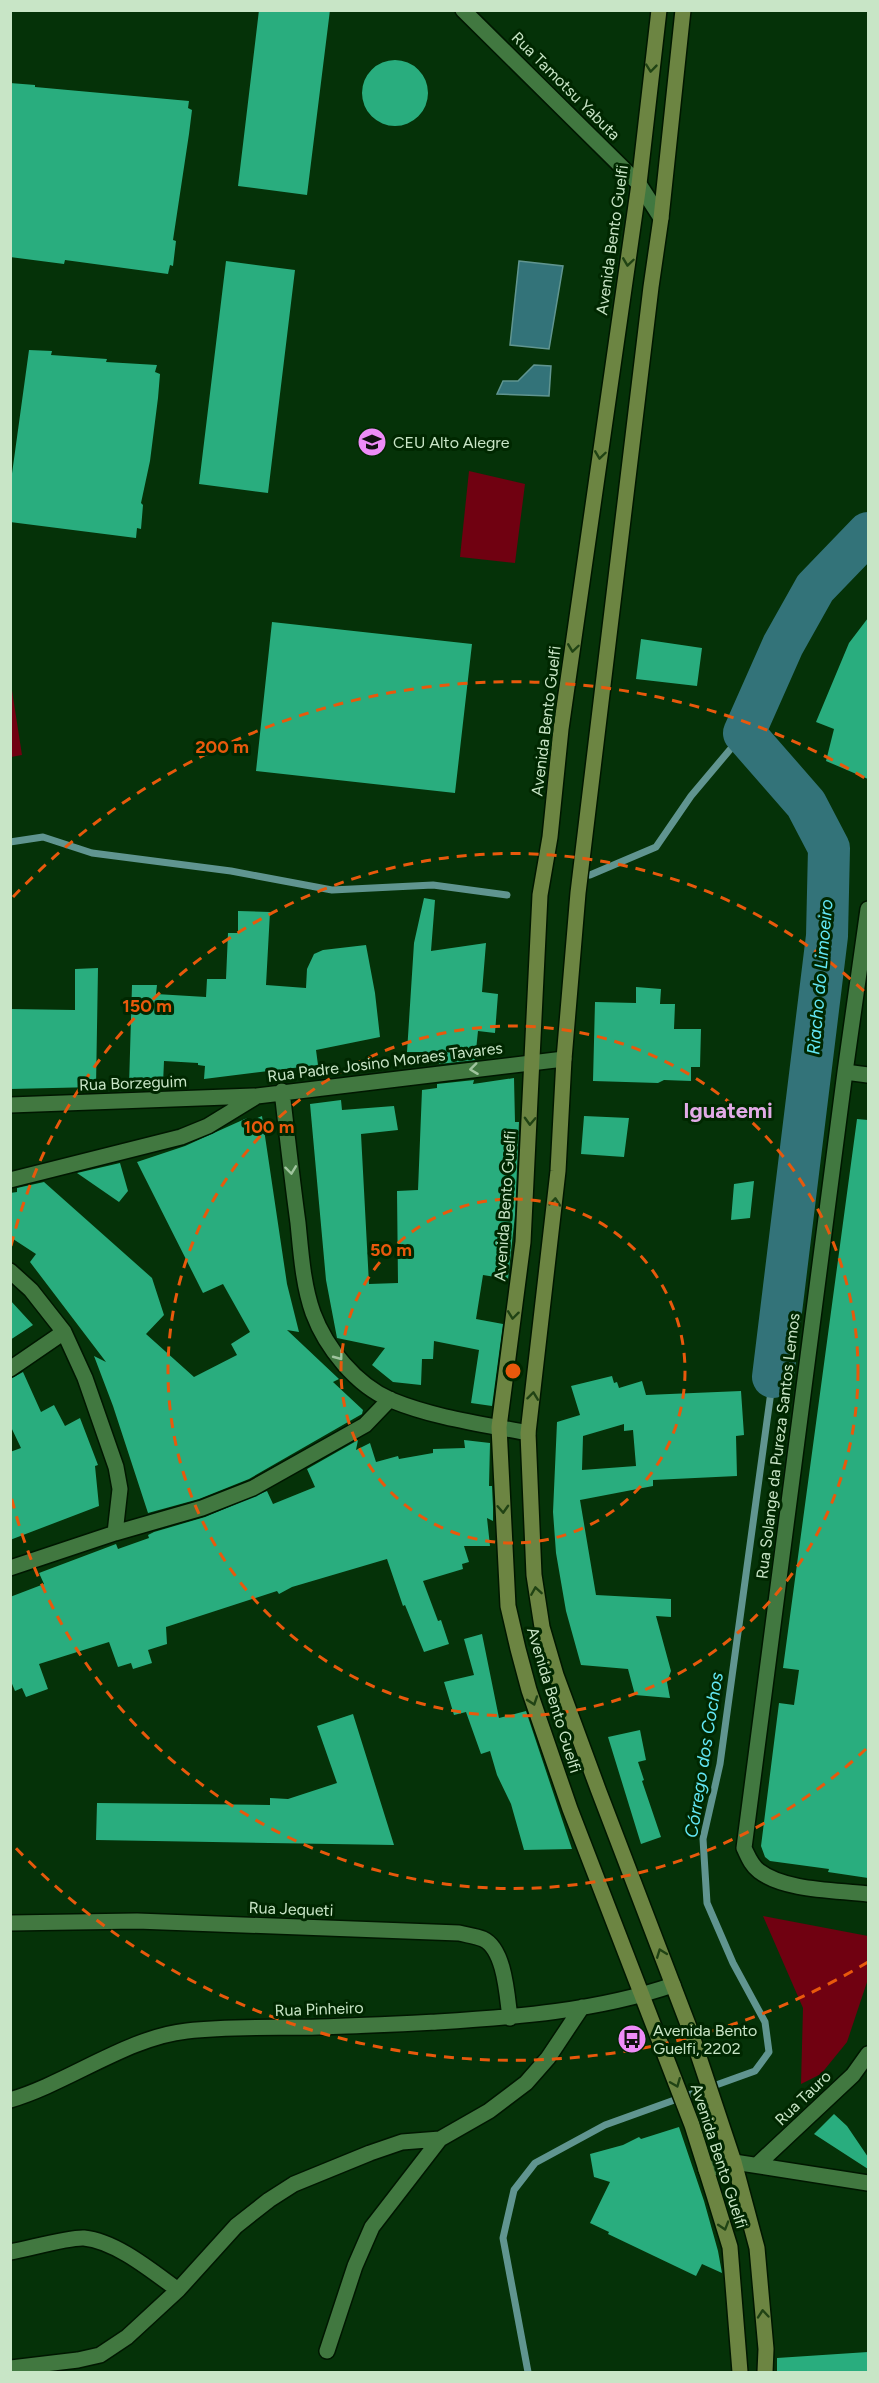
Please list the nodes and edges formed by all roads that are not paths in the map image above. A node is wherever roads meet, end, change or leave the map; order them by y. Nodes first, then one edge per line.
1 (464, 10) edge
2 (659, 10) edge
3 (683, 10) edge
4 (639, 184) junction
5 (661, 218) junction
6 (868, 909) edge
7 (564, 1059) junction
8 (532, 1062) junction
9 (844, 1072) junction
10 (868, 1075) edge
11 (282, 1091) junction
12 (257, 1096) junction
13 (10, 1105) edge
14 (10, 1180) edge
15 (10, 1271) edge
16 (64, 1332) junction
17 (10, 1369) edge
18 (390, 1399) junction
19 (499, 1427) junction
20 (528, 1433) junction
21 (115, 1533) junction
22 (10, 1568) edge
23 (868, 1894) edge
24 (10, 1923) edge
25 (673, 1985) junction
26 (640, 1996) junction
27 (582, 2007) junction
28 (510, 2018) junction
29 (868, 2054) edge
30 (10, 2100) edge
31 (440, 2139) junction
32 (734, 2162) junction
33 (758, 2164) junction
34 (706, 2170) junction
35 (868, 2183) edge
36 (10, 2252) edge
37 (178, 2290) junction
38 (327, 2351) dead end
39 (11, 2368) edge
40 (24, 2373) edge
41 (740, 2373) edge
42 (765, 2373) edge

1 - 4 street, Rua Tamotsu Yabuta
2 -> 4 main road, Avenida Bento Guelfi
3 - 5 main road, Avenida Bento Guelfi
4 - 5 street, Rua Tamotsu Yabuta
4 -> 8 main road, Avenida Bento Guelfi
5 - 7 main road, Avenida Bento Guelfi
6 - 9 street, Rua Solange da Pureza Santos Lemos
7 - 8 street, Rua Padre Josino Moraes Tavares
20 -> 7 main road, Avenida Bento Guelfi
8 -> 11 street, Rua Padre Josino Moraes Tavares
8 -> 19 main road, Avenida Bento Guelfi
9 - 10 street
9 - 23 street, Rua Solange da Pureza Santos Lemos
11 - 12 street, Rua Padre Josino Moraes Tavares
11 -> 18 street
12 - 13 street, Rua Borzeguim
12 - 14 street, Rua Padre Josino Moraes Tavares
15 - 16 street
16 - 17 street
16 - 21 street
18 - 19 street
18 - 21 street
19 - 20 street
19 -> 26 main road, Avenida Bento Guelfi
25 -> 20 main road, Avenida Bento Guelfi
21 - 22 street
24 - 28 street, Rua Jequeti
25 - 26 street, Rua Pinheiro
25 - 32 main road, Avenida Bento Guelfi
26 - 27 street, Rua Pinheiro
26 -> 34 main road, Avenida Bento Guelfi
27 - 28 street, Rua Pinheiro
27 - 31 street
28 - 30 street, Rua Pinheiro
29 - 33 street, Rua Tauro
31 - 37 street
31 - 38 street
32 - 33 street
32 - 34 street
42 -> 32 main road, Avenida Bento Guelfi
33 - 35 street
34 -> 41 main road, Avenida Bento Guelfi
36 - 37 street
37 - 39 street
39 - 40 street

